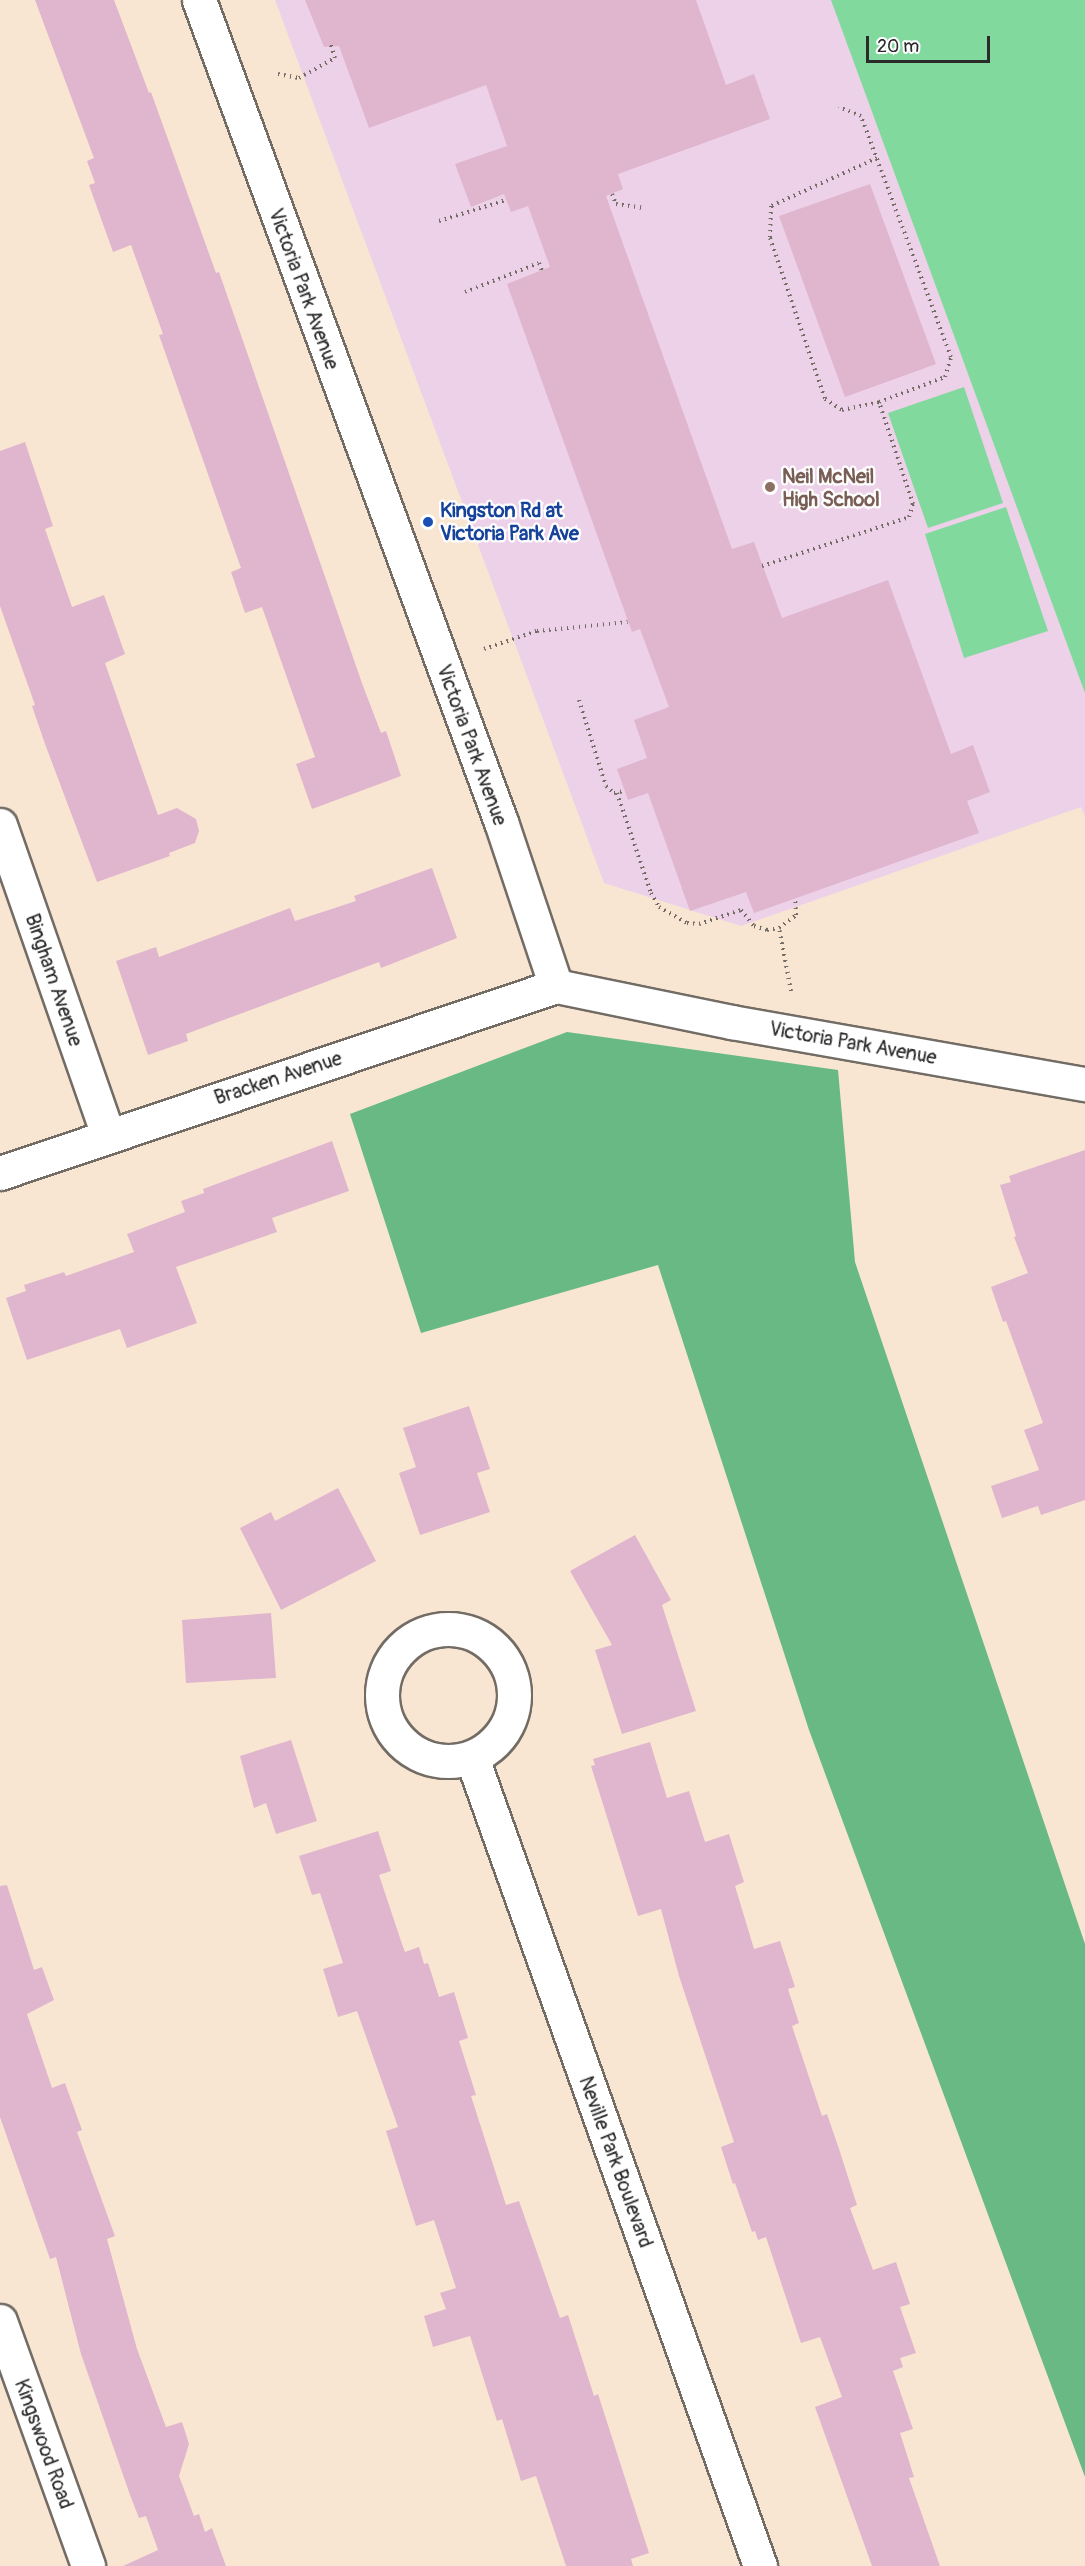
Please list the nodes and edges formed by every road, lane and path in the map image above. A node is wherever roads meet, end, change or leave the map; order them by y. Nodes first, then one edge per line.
1 (199, 0) edge
2 (330, 43) dead end
3 (278, 74) dead end
4 (839, 107) dead end
5 (876, 158) junction
6 (612, 194) dead end
7 (506, 200) dead end
8 (646, 208) dead end
9 (439, 221) dead end
10 (542, 271) dead end
11 (465, 292) dead end
12 (879, 402) junction
13 (762, 566) dead end
14 (628, 622) dead end
15 (484, 649) dead end
16 (579, 700) dead end
17 (624, 791) dead end
18 (617, 793) junction
19 (0, 825) edge
20 (795, 898) dead end
21 (779, 928) junction
22 (556, 987) junction
23 (791, 991) dead end
24 (1085, 1083) edge
25 (108, 1135) junction
26 (0, 1173) edge
27 (472, 1758) junction
28 (0, 2321) edge
29 (88, 2566) edge
30 (760, 2566) edge

1 - 22 street, Victoria Park Avenue
2 - 3 path
4 - 5 path
5 - 12 path
5 - 12 path
6 - 8 path
7 - 9 path
10 - 11 path
12 - 13 path
14 - 15 path
16 - 18 path
17 - 18 path
18 - 21 path
19 - 25 street, Bingham Avenue
20 - 21 path
21 - 23 path
22 - 24 street, Victoria Park Avenue
22 - 25 street, Bracken Avenue
25 - 26 street, Bracken Avenue
27 - 27 street
27 - 30 street, Neville Park Boulevard
28 - 29 street, Kingswood Road

